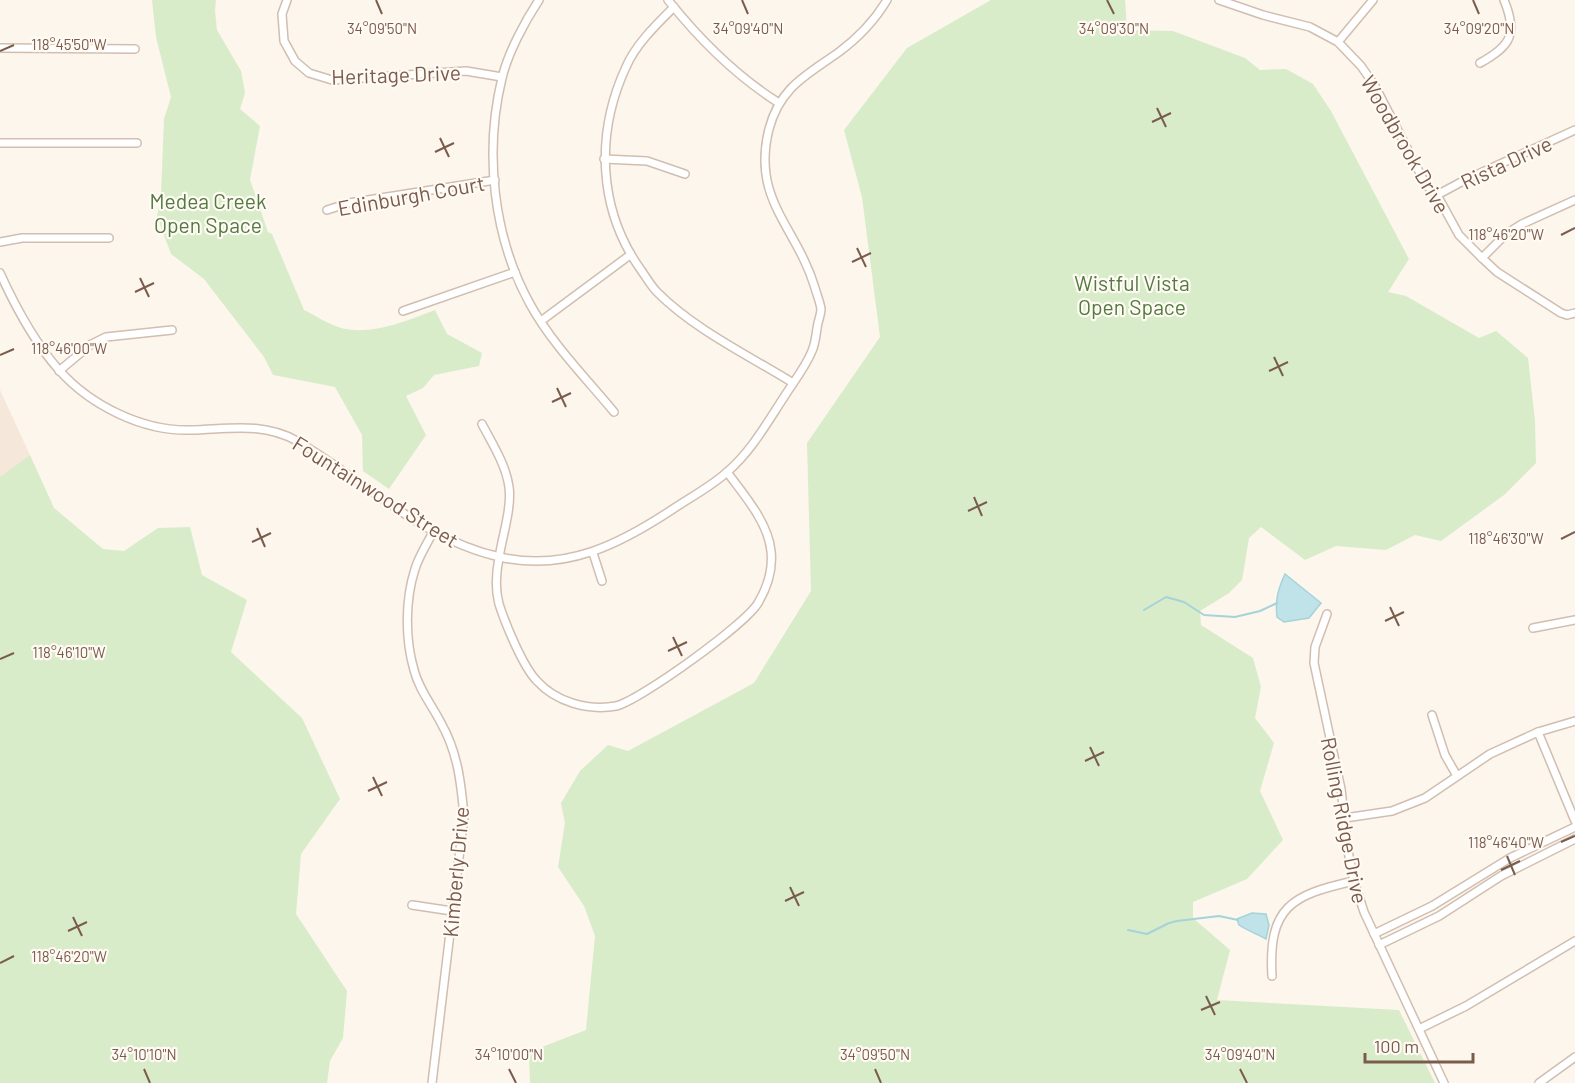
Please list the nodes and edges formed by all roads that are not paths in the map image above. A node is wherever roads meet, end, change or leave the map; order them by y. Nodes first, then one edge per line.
1 (287, 0) edge
2 (539, 0) edge
3 (668, 0) edge
4 (887, 0) edge
5 (1220, 0) edge
6 (1373, 0) edge
7 (1504, 0) edge
8 (674, 7) junction
9 (1338, 42) junction
10 (0, 48) edge
11 (135, 49) dead end
12 (1480, 63) dead end
13 (502, 77) junction
14 (779, 103) junction
15 (1575, 130) edge
16 (0, 143) edge
17 (137, 143) dead end
18 (604, 159) junction
19 (685, 174) dead end
20 (495, 180) junction
21 (1437, 195) junction
22 (1575, 200) edge
23 (327, 210) dead end
24 (109, 238) dead end
25 (0, 242) edge
26 (630, 255) junction
27 (1482, 258) junction
28 (515, 272) junction
29 (0, 273) edge
30 (404, 311) dead end
31 (1575, 313) edge
32 (541, 321) junction
33 (172, 330) dead end
34 (59, 370) junction
35 (794, 383) junction
36 (614, 412) dead end
37 (482, 424) dead end
38 (727, 472) junction
39 (433, 532) junction
40 (592, 553) junction
41 (499, 557) junction
42 (602, 582) dead end
43 (1327, 614) dead end
44 (1575, 620) edge
45 (1533, 628) dead end
46 (1432, 715) dead end
47 (1575, 721) edge
48 (1538, 732) junction
49 (1457, 776) junction
50 (1345, 818) junction
51 (1575, 821) edge
52 (1575, 827) edge
53 (1575, 839) edge
54 (1354, 881) junction
55 (1471, 883) junction
56 (1478, 892) junction
57 (412, 905) dead end
58 (452, 911) junction
59 (1374, 934) junction
60 (1575, 941) edge
61 (1379, 945) junction
62 (1272, 976) dead end
63 (1419, 1029) junction
64 (1575, 1057) edge
65 (432, 1083) edge
66 (1444, 1083) edge
67 (1539, 1083) edge

1 - 13 street, Heritage Drive
2 - 13 street
3 - 8 street
4 - 14 street
5 - 9 street, Woodbrook Drive
6 - 9 street
7 - 12 street
8 - 14 street
8 - 18 street
9 - 21 street, Woodbrook Drive
10 - 11 street
13 - 20 street
14 - 35 street, Fountainwood Street
15 - 21 street, Rista Drive
16 - 17 street
18 - 19 street
18 - 26 street
20 - 23 street, Edinburgh Court
20 - 28 street
21 - 27 street, Woodbrook Drive
22 - 27 street
24 - 25 street
26 - 32 street
26 - 35 street
27 - 31 street, Woodbrook Drive
28 - 30 street
28 - 32 street
29 - 34 street, Fountainwood Street
32 - 36 street
33 - 34 street
34 - 39 street, Fountainwood Street
35 - 38 street, Fountainwood Street
37 - 41 street
38 - 40 street, Fountainwood Street
38 - 41 street
39 - 41 street, Fountainwood Street
39 - 58 street, Kimberly Drive
40 - 41 street, Fountainwood Street
40 - 42 street
43 - 50 street, Rolling Ridge Drive
44 - 45 street
46 - 49 street
47 - 48 street
48 - 49 street
48 - 51 street
49 - 50 street
50 - 54 street, Rolling Ridge Drive
52 - 55 street
53 - 56 street
54 - 59 street, Rolling Ridge Drive
54 - 62 street
55 - 56 street
55 - 59 street
56 - 61 street
57 - 58 street
58 - 65 street, Kimberly Drive
59 - 61 street, Rolling Ridge Drive
60 - 63 street
61 - 63 street, Rolling Ridge Drive
63 - 66 street, Rolling Ridge Drive
64 - 67 street

